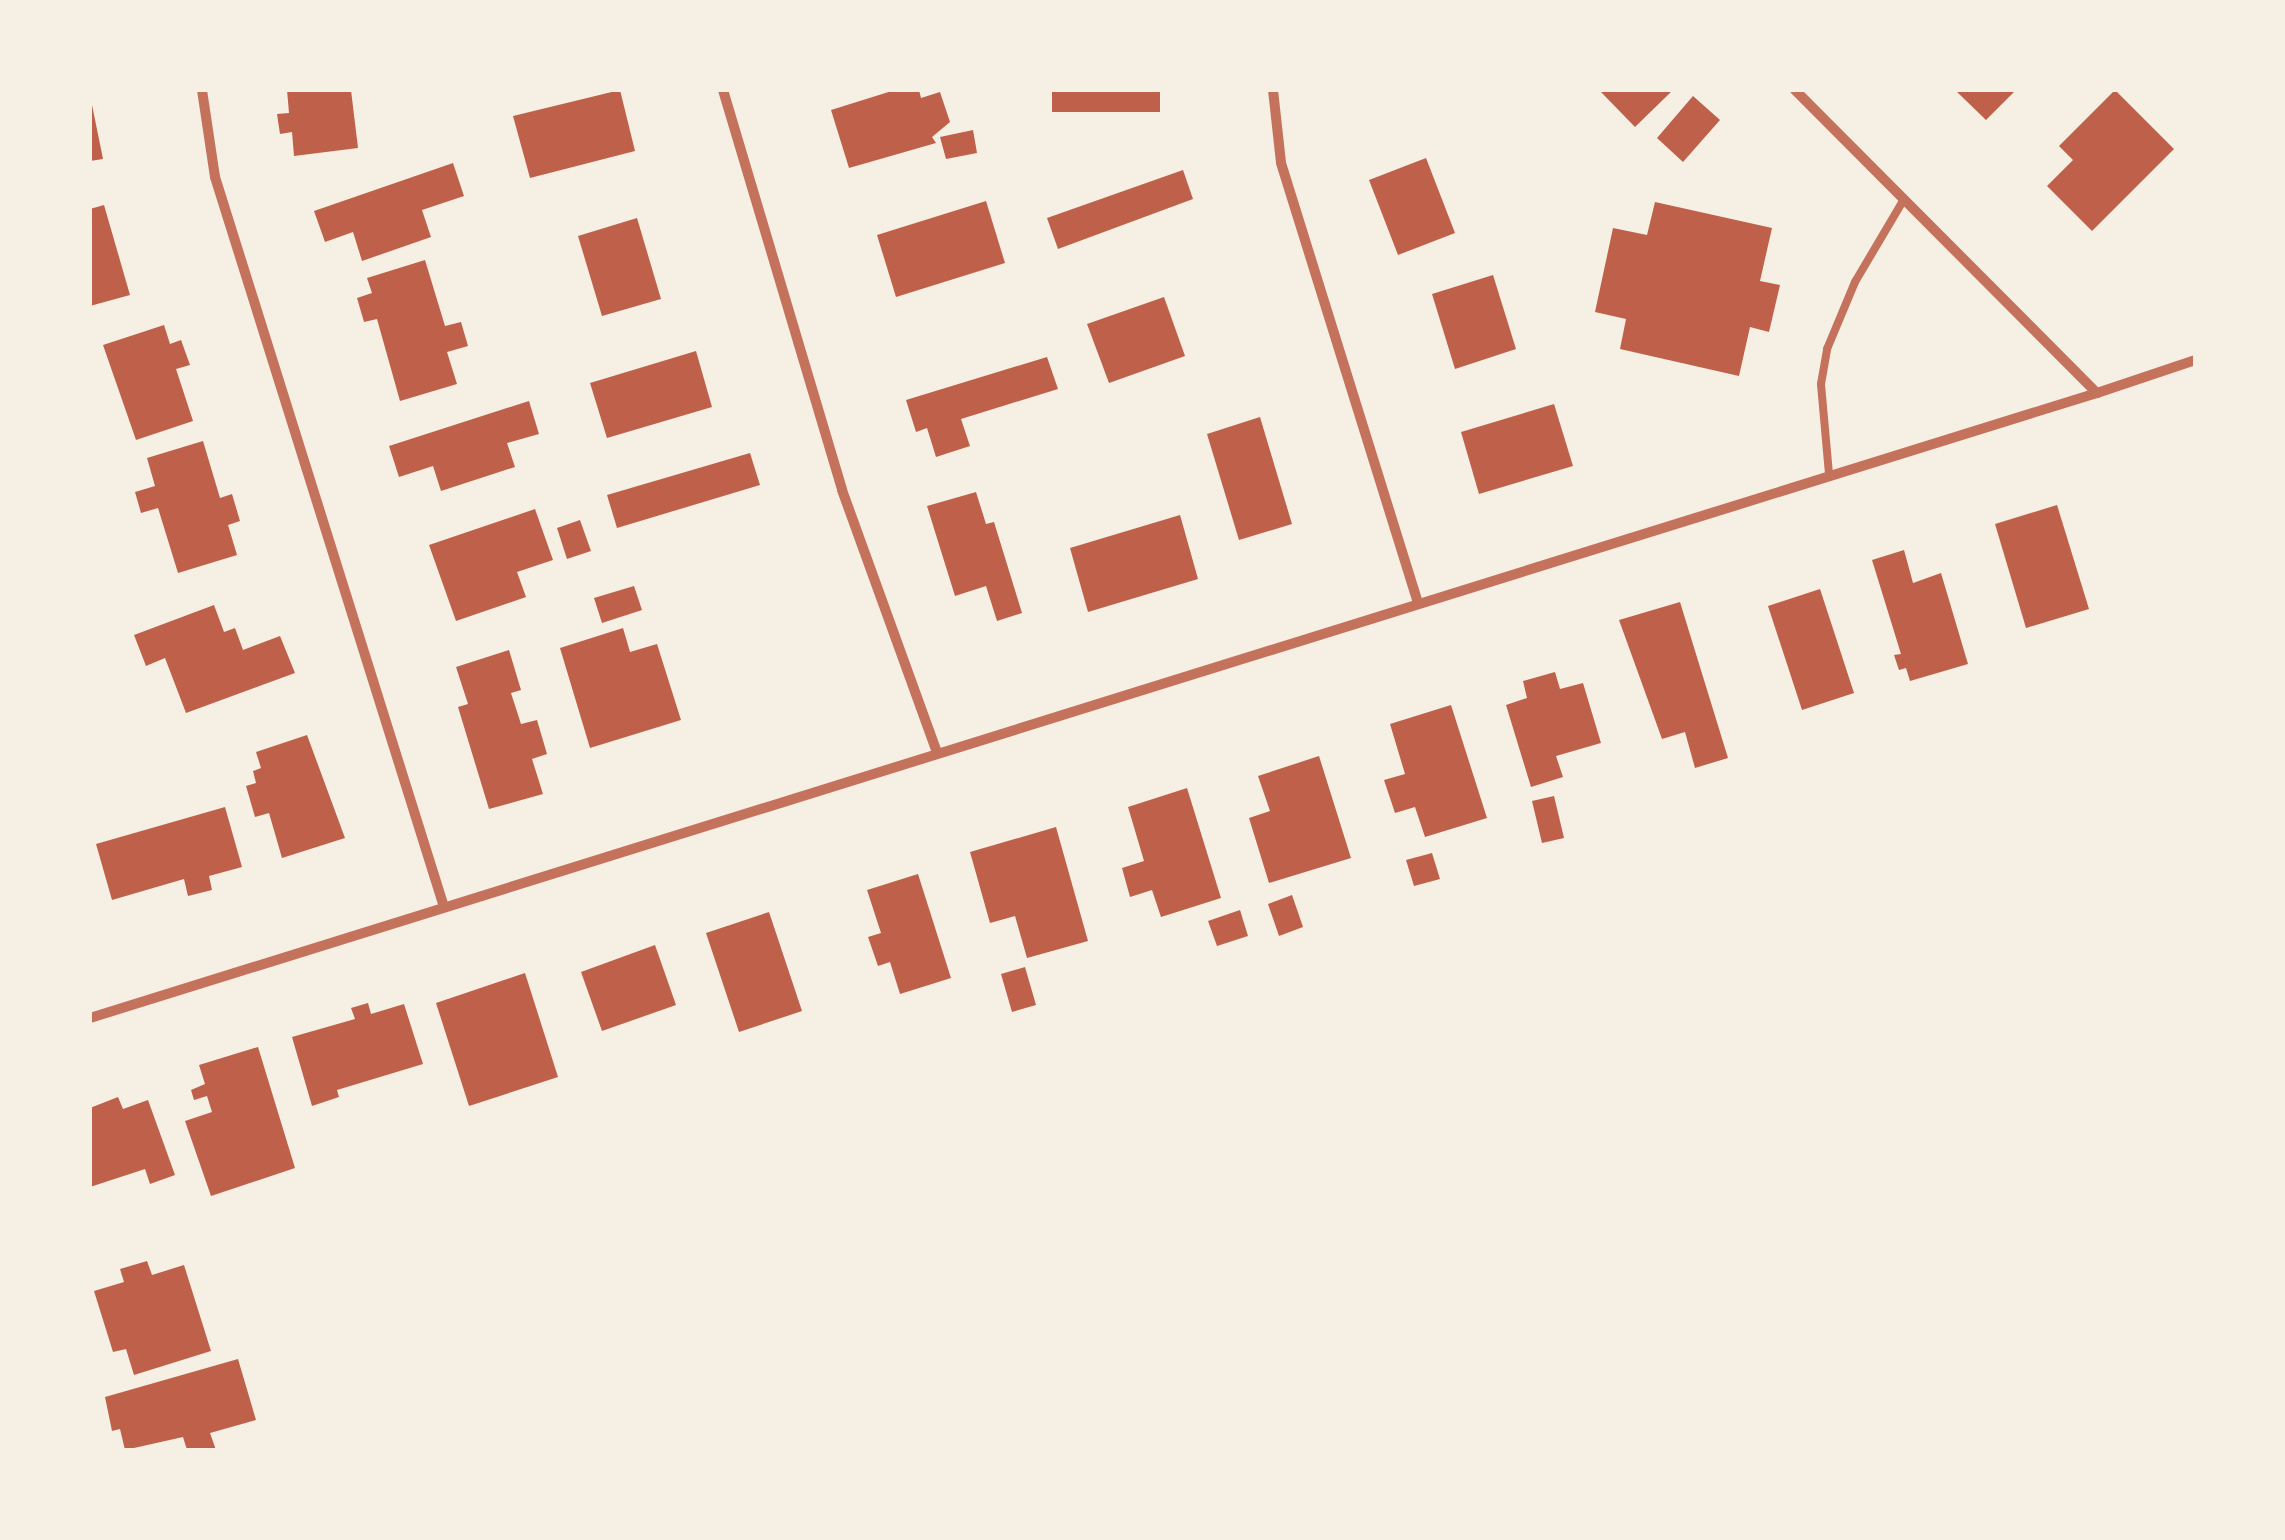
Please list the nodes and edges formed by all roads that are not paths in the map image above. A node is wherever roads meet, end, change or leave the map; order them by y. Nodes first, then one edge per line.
1 (202, 90) edge
2 (723, 90) edge
3 (1272, 90) edge
4 (1795, 90) edge
5 (1904, 200) junction
6 (2195, 360) edge
7 (2097, 393) junction
8 (1830, 474) junction
9 (1418, 602) junction
10 (937, 752) junction
11 (444, 907) junction
12 (90, 1018) edge

1 - 11 street
2 - 10 street
3 - 9 street
4 - 5 street
5 - 7 street
5 - 8 lane
6 - 7 street
7 - 8 street
8 - 9 street
9 - 10 street
10 - 11 street
11 - 12 street

